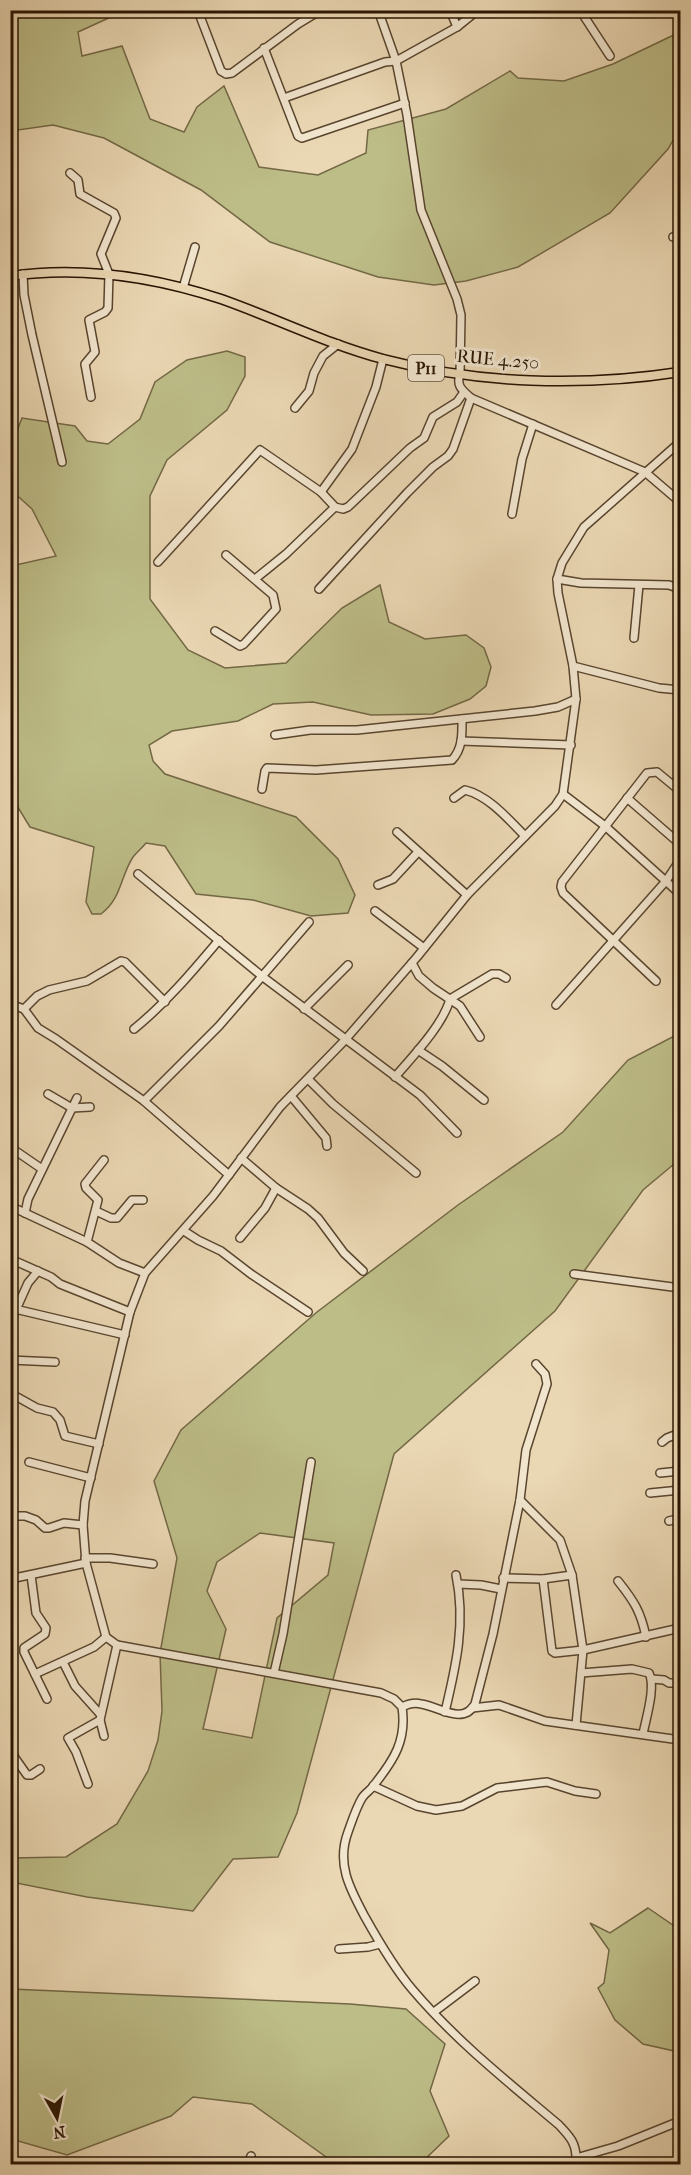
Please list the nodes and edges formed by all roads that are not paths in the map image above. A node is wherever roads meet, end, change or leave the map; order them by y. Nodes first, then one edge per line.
1 (321, 10) edge
2 (378, 10) edge
3 (450, 10) edge
4 (478, 10) edge
5 (580, 10) edge
6 (199, 11) edge
7 (457, 27) junction
8 (264, 48) junction
9 (610, 56) dead end
10 (396, 61) junction
11 (284, 98) junction
12 (405, 103) junction
13 (70, 172) dead end
14 (195, 247) dead end
15 (23, 274) junction
16 (109, 274) junction
17 (10, 276) edge
18 (183, 288) junction
19 (338, 344) junction
20 (383, 359) junction
21 (681, 372) edge
22 (460, 374) junction
23 (464, 392) junction
24 (91, 397) dead end
25 (471, 398) junction
26 (295, 408) dead end
27 (533, 424) junction
28 (681, 442) edge
29 (62, 462) dead end
30 (645, 471) junction
31 (321, 492) junction
32 (681, 502) edge
33 (335, 507) junction
34 (512, 514) dead end
35 (226, 555) dead end
36 (158, 562) dead end
37 (255, 579) junction
38 (557, 579) junction
39 (639, 585) junction
40 (319, 589) dead end
41 (681, 589) edge
42 (215, 631) dead end
43 (634, 638) dead end
44 (573, 666) junction
45 (681, 690) edge
46 (576, 699) junction
47 (462, 719) junction
48 (275, 735) dead end
49 (462, 741) junction
50 (571, 744) junction
51 (262, 789) dead end
52 (681, 791) edge
53 (563, 794) junction
54 (454, 798) dead end
55 (627, 798) junction
56 (605, 826) junction
57 (397, 832) dead end
58 (525, 836) junction
59 (681, 844) edge
60 (418, 852) junction
61 (681, 860) edge
62 (138, 874) dead end
63 (666, 881) junction
64 (378, 885) dead end
65 (681, 894) edge
66 (468, 895) junction
67 (375, 911) dead end
68 (309, 922) dead end
69 (613, 939) junction
70 (219, 940) junction
71 (424, 948) junction
72 (411, 963) junction
73 (348, 965) dead end
74 (263, 977) junction
75 (506, 978) dead end
76 (656, 981) dead end
77 (450, 999) junction
78 (165, 1002) junction
79 (10, 1004) edge
80 (556, 1005) dead end
81 (24, 1009) junction
82 (304, 1009) junction
83 (134, 1029) dead end
84 (480, 1036) dead end
85 (345, 1040) junction
86 (418, 1050) junction
87 (395, 1077) junction
88 (308, 1079) junction
89 (48, 1094) dead end
90 (291, 1096) junction
91 (77, 1098) dead end
92 (484, 1100) dead end
93 (144, 1101) junction
94 (90, 1107) dead end
95 (72, 1108) junction
96 (457, 1133) dead end
97 (327, 1146) dead end
98 (10, 1147) edge
99 (241, 1158) junction
100 (105, 1160) dead end
101 (42, 1169) junction
102 (416, 1173) dead end
103 (229, 1175) junction
104 (276, 1188) junction
105 (143, 1200) dead end
106 (10, 1206) edge
107 (96, 1211) junction
108 (25, 1213) junction
109 (183, 1231) junction
110 (240, 1238) dead end
111 (87, 1242) junction
112 (15, 1261) dead end
113 (38, 1270) junction
114 (363, 1271) dead end
115 (145, 1274) junction
116 (574, 1274) dead end
117 (681, 1288) edge
118 (15, 1309) junction
119 (130, 1312) junction
120 (308, 1312) dead end
121 (10, 1323) edge
122 (125, 1335) junction
123 (10, 1360) edge
124 (55, 1362) dead end
125 (536, 1364) dead end
126 (10, 1393) edge
127 (681, 1433) edge
128 (662, 1442) dead end
129 (99, 1444) junction
130 (29, 1462) dead end
131 (310, 1462) dead end
132 (681, 1471) edge
133 (660, 1473) dead end
134 (91, 1478) junction
135 (681, 1490) edge
136 (650, 1493) dead end
137 (520, 1500) junction
138 (10, 1516) edge
139 (681, 1518) edge
140 (669, 1521) dead end
141 (83, 1524) junction
142 (86, 1560) junction
143 (153, 1564) dead end
144 (31, 1575) junction
145 (456, 1575) dead end
146 (572, 1575) junction
147 (503, 1578) junction
148 (10, 1579) edge
149 (543, 1579) junction
150 (618, 1581) dead end
151 (458, 1584) junction
152 (501, 1589) junction
153 (681, 1628) edge
154 (106, 1637) junction
155 (646, 1637) junction
156 (117, 1645) junction
157 (583, 1650) junction
158 (63, 1662) junction
159 (274, 1673) junction
160 (581, 1673) junction
161 (35, 1674) junction
162 (652, 1679) junction
163 (681, 1683) edge
164 (47, 1699) dead end
165 (402, 1707) junction
166 (472, 1708) junction
167 (445, 1712) junction
168 (100, 1717) junction
169 (576, 1725) junction
170 (643, 1734) junction
171 (104, 1736) dead end
172 (681, 1740) edge
173 (10, 1745) edge
174 (40, 1769) dead end
175 (88, 1784) dead end
176 (374, 1786) junction
177 (596, 1794) dead end
178 (681, 1843) edge
179 (681, 1851) edge
180 (380, 1944) junction
181 (339, 1949) dead end
182 (475, 1981) dead end
183 (434, 2012) junction
184 (678, 2122) edge
185 (681, 2130) edge
186 (251, 2156) dead end
187 (574, 2161) edge
188 (248, 2164) edge

1 - 8 street
2 - 10 street
3 - 7 street
4 - 7 street
5 - 9 street
6 - 8 street
7 - 10 street
8 - 11 street
10 - 11 street
10 - 12 street
11 - 12 street
12 - 22 street
13 - 16 street
14 - 18 street
15 - 16 main road, P11
15 - 17 main road, P11
15 - 29 street
16 - 18 main road, P11
16 - 24 street
18 - 19 main road, RUE 4.250 / P11
19 - 20 main road, RUE 4.250 / P11
19 - 26 street
20 - 22 main road, RUE 4.250 / P11
20 - 31 street
21 - 22 main road, RUE 4.250 / P11
22 - 23 street
23 - 25 street
23 - 33 street
25 - 27 street
25 - 40 street
27 - 30 street
27 - 34 street
28 - 30 street
30 - 32 street
30 - 38 street
31 - 33 street
31 - 36 street
33 - 37 street
35 - 37 street
37 - 42 street
38 - 39 street
38 - 44 street
39 - 41 street
39 - 43 street
44 - 45 street
44 - 46 street
46 - 47 street
46 - 50 street
47 - 48 street
47 - 49 street
49 - 50 street
49 - 51 street
50 - 53 street
52 - 55 street
53 - 56 street
53 - 58 street
54 - 58 street
55 - 56 street
55 - 59 street
56 - 63 street
56 - 69 street
57 - 60 street
58 - 66 street
60 - 64 street
60 - 66 street
61 - 63 street
62 - 70 street
63 - 65 street
63 - 69 street
66 - 71 street
67 - 71 street
68 - 74 street
69 - 76 street
69 - 80 street
70 - 74 street
70 - 78 street
71 - 72 street
72 - 77 street
72 - 85 street
73 - 82 street
74 - 82 street
74 - 93 street
75 - 77 street
77 - 84 street
77 - 86 street
78 - 81 street
78 - 83 street
79 - 81 street
81 - 93 street
82 - 85 street
85 - 87 street
85 - 88 street
86 - 87 street
86 - 92 street
87 - 96 street
88 - 90 street
88 - 102 street
89 - 95 street
90 - 97 street
90 - 99 street
91 - 95 street
93 - 103 street
94 - 95 street
95 - 101 street
98 - 101 street
99 - 103 street
99 - 104 street
100 - 107 street
101 - 108 street
103 - 109 street
104 - 110 street
104 - 114 street
105 - 107 street
106 - 108 street
107 - 111 street
108 - 111 street
109 - 115 street
109 - 120 street
111 - 115 street
112 - 113 street
113 - 118 street
113 - 119 street
115 - 119 street
116 - 117 street
118 - 121 street
118 - 122 street
119 - 122 street
122 - 129 street
123 - 124 street
125 - 137 street
126 - 129 street
127 - 128 street
129 - 134 street
130 - 134 street
131 - 159 street
132 - 133 street
134 - 141 street
135 - 136 street
137 - 146 street
137 - 147 street
138 - 141 street
139 - 140 street
141 - 142 street
142 - 143 street
142 - 144 street
142 - 154 street
144 - 148 street
144 - 161 street
145 - 151 street
146 - 149 street
146 - 157 street
147 - 149 street
147 - 152 street
149 - 157 street
150 - 155 street
151 - 152 street
151 - 167 street
152 - 166 street
153 - 155 street
154 - 156 street
154 - 158 street
155 - 157 street
156 - 159 street
156 - 168 street
157 - 160 street
158 - 161 street
158 - 168 street
159 - 165 street
160 - 162 street
160 - 169 street
161 - 164 street
162 - 163 street
162 - 170 street
165 - 167 street
165 - 176 street
166 - 167 street
166 - 169 street
168 - 171 street
168 - 175 street
169 - 170 street
170 - 172 street
173 - 174 street
176 - 177 street
176 - 180 street
178 - 179 street
180 - 181 street
180 - 183 street
182 - 183 street
183 - 187 street
184 - 185 street
184 - 187 street
186 - 188 street

